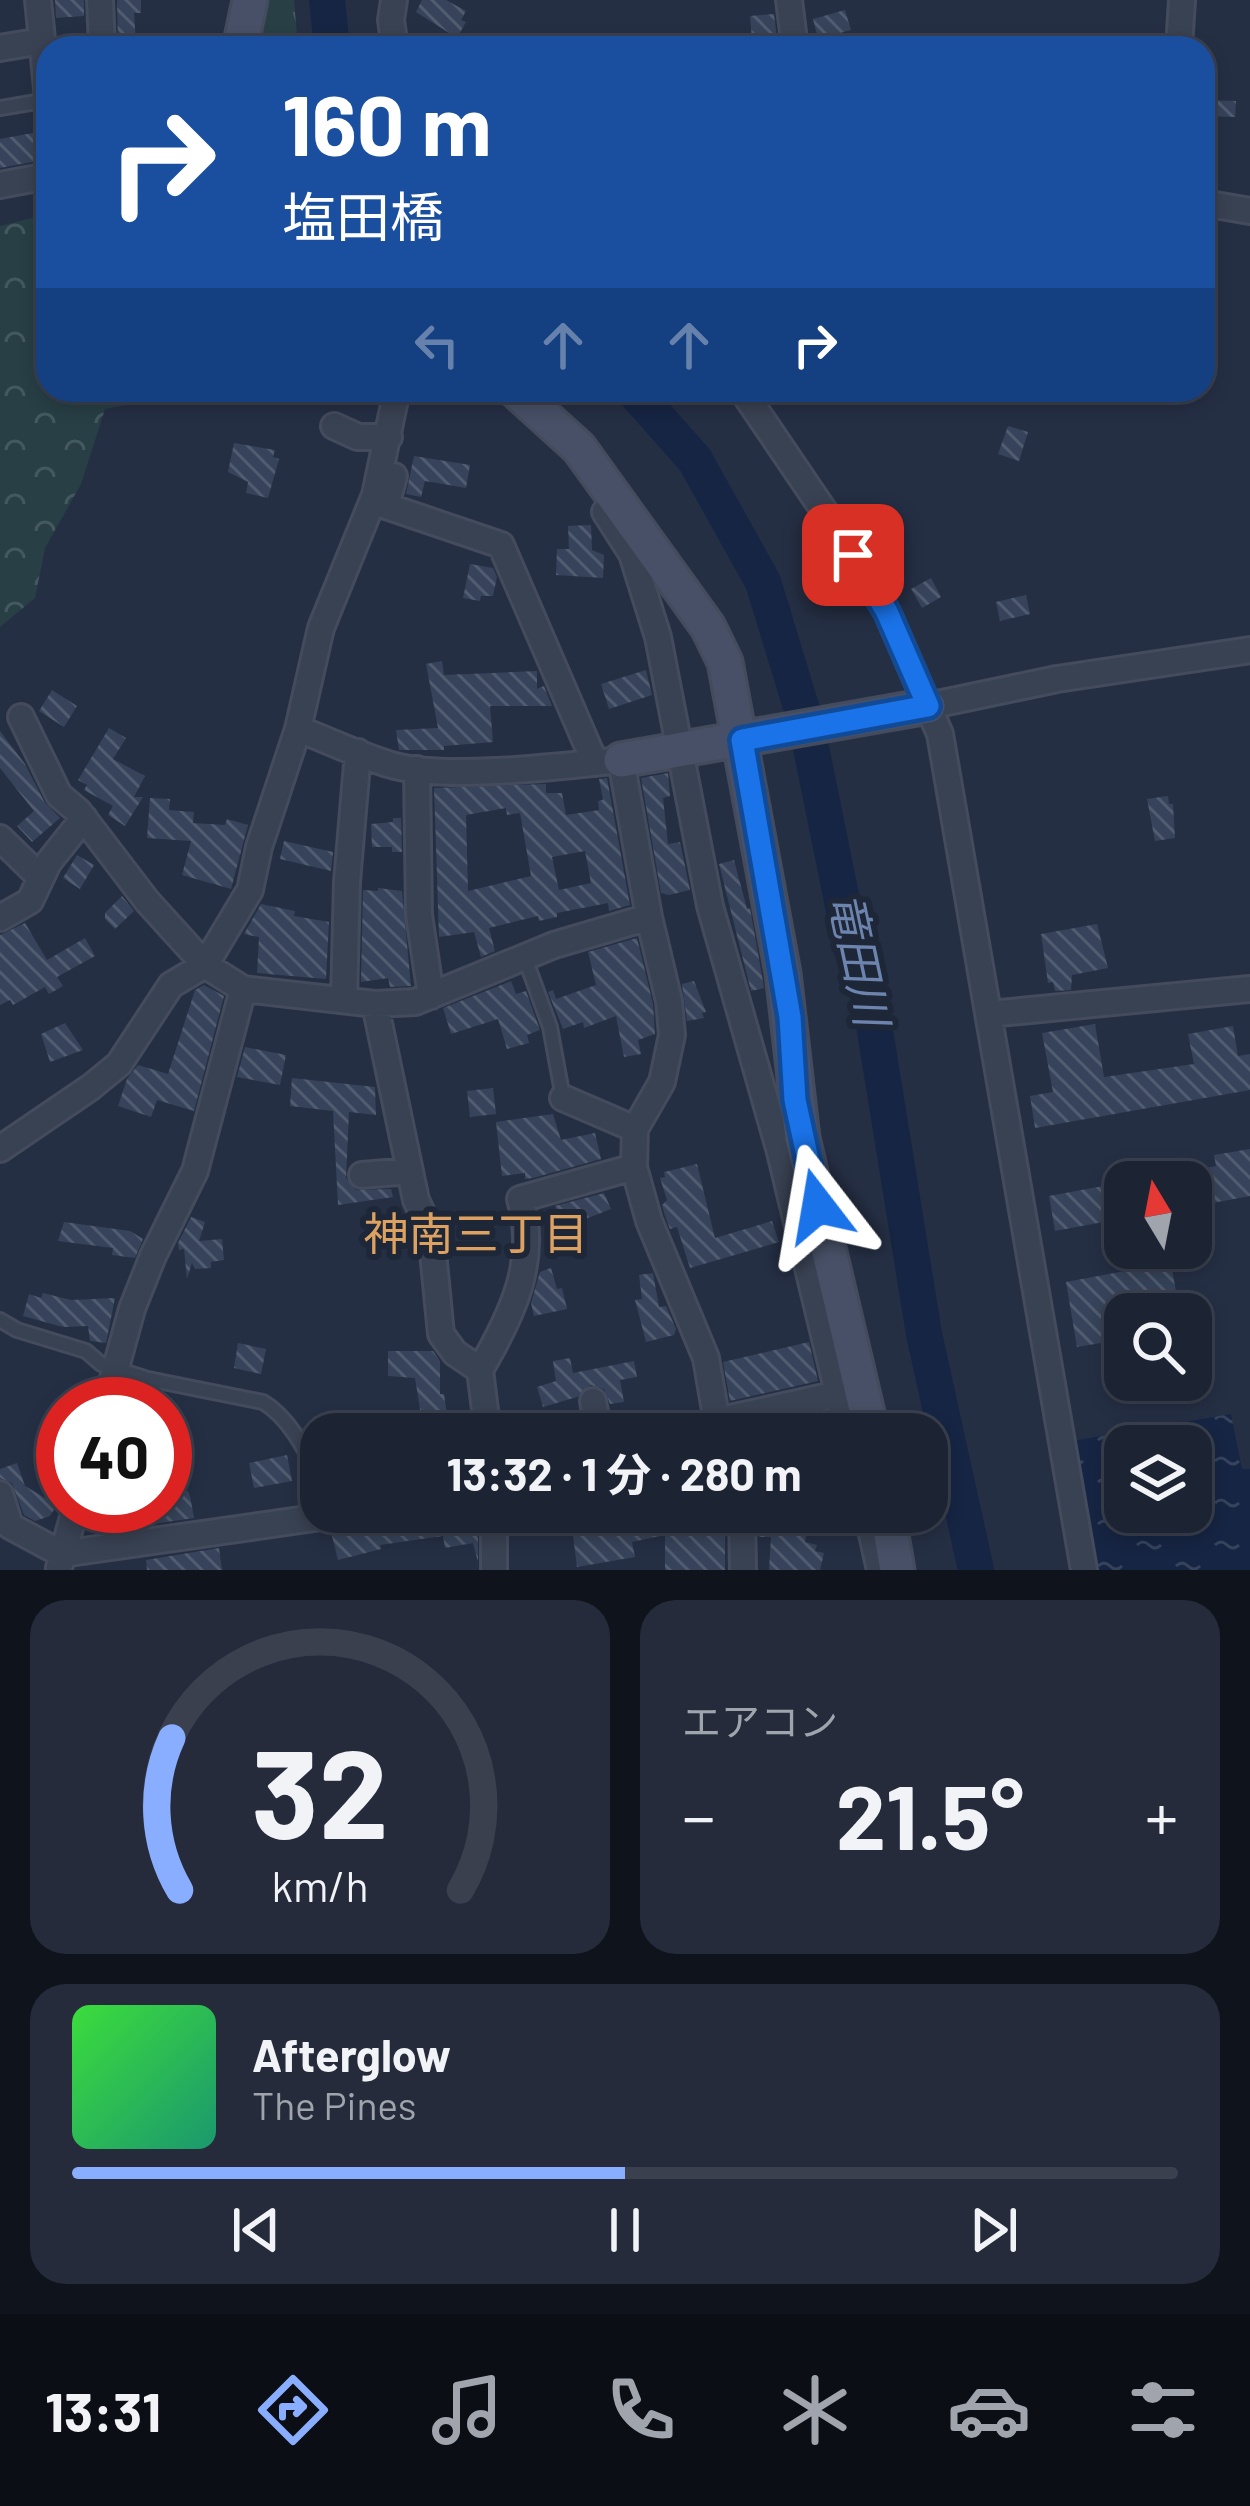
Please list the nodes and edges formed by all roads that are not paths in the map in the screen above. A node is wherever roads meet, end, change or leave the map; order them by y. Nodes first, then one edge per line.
1 (38, 0) edge
2 (100, 0) edge
3 (250, 0) edge
4 (394, 0) edge
5 (789, 0) edge
6 (1182, 0) edge
7 (42, 36) edge
8 (102, 36) edge
9 (242, 36) edge
10 (393, 36) edge
11 (794, 36) edge
12 (1180, 36) edge
13 (36, 41) edge
14 (0, 48) edge
15 (36, 93) edge
16 (0, 107) edge
17 (36, 178) edge
18 (0, 185) edge
19 (1215, 205) edge
20 (1250, 211) edge
21 (394, 402) edge
22 (394, 402) edge
23 (528, 402) edge
24 (750, 402) edge
25 (541, 413) junction
26 (334, 426) dead end
27 (389, 436) junction
28 (1250, 650) edge
29 (928, 706) junction
30 (22, 717) dead end
31 (298, 729) junction
32 (742, 740) junction
33 (683, 750) junction
34 (358, 752) junction
35 (608, 761) junction
36 (417, 770) junction
37 (84, 818) junction
38 (0, 838) edge
39 (41, 878) junction
40 (649, 917) junction
41 (0, 918) edge
42 (524, 957) junction
43 (205, 965) junction
44 (243, 989) junction
45 (1250, 989) edge
46 (431, 996) junction
47 (344, 999) junction
48 (376, 1004) junction
49 (989, 1014) junction
50 (563, 1098) joint
51 (635, 1129) junction
52 (0, 1149) edge
53 (634, 1167) junction
54 (410, 1171) junction
55 (362, 1175) dead end
56 (0, 1320) edge
57 (115, 1368) junction
58 (480, 1370) junction
59 (113, 1377) edge
60 (838, 1394) junction
61 (593, 1401) dead end
62 (485, 1413) edge
63 (595, 1413) edge
64 (715, 1413) edge
65 (771, 1413) edge
66 (843, 1413) edge
67 (867, 1413) edge
68 (300, 1444) edge
69 (0, 1494) edge
70 (300, 1521) edge
71 (68, 1533) edge
72 (494, 1533) edge
73 (742, 1533) edge
74 (872, 1533) edge
75 (891, 1533) edge
76 (60, 1562) edge
77 (494, 1570) edge
78 (743, 1570) edge
79 (880, 1570) edge
80 (897, 1570) edge
81 (1084, 1570) edge

1 - 7 street
2 - 8 street
3 - 9 street
4 - 10 street
5 - 11 street
6 - 12 street
13 - 14 street
15 - 16 lane
17 - 18 street
19 - 20 street
21 - 27 street
22 - 35 street
23 - 25 street
24 - 29 street
25 - 32 street
25 - 33 street
26 - 27 street
27 - 31 street
28 - 29 street
29 - 32 street
29 - 49 street
30 - 37 street
31 - 34 street
31 - 43 street
32 - 33 street
32 - 67 street
33 - 35 street
33 - 60 street
34 - 36 street
34 - 47 street
35 - 36 street
35 - 40 street
36 - 46 street
37 - 39 street
37 - 43 street
38 - 39 street
39 - 41 street
40 - 42 street
40 - 51 street
42 - 46 street
42 - 50 lane
43 - 44 street
43 - 52 street
44 - 47 street
44 - 57 street
45 - 49 street
46 - 48 street
47 - 48 street
48 - 54 street
49 - 81 street
50 - 51 street
51 - 53 street
53 - 58 street
53 - 64 street
54 - 55 street
54 - 58 street
56 - 57 lane
57 - 59 street
57 - 68 lane
58 - 62 street
60 - 65 street
60 - 66 street
61 - 63 street
69 - 76 street
70 - 76 street
71 - 76 street
72 - 77 street
73 - 78 street
74 - 79 street
75 - 80 street

